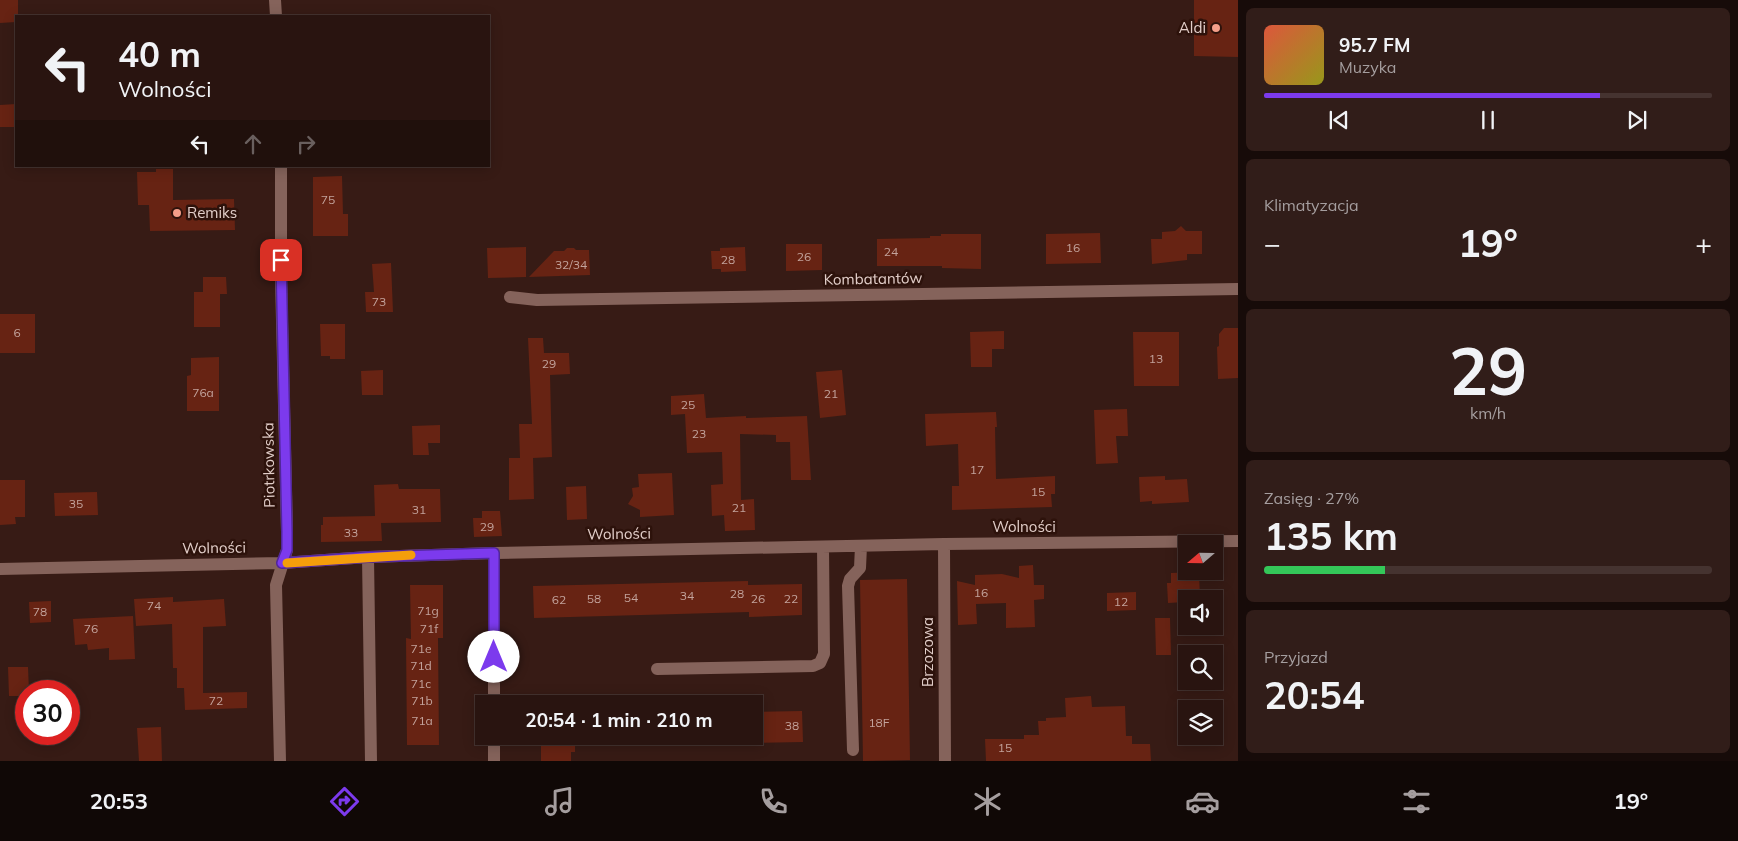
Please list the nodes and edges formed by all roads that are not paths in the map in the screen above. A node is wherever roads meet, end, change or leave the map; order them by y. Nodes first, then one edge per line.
1 (275, 0) edge
2 (276, 15) edge
3 (281, 167) edge
4 (1238, 289) edge
5 (510, 297) dead end
6 (1238, 540) edge
7 (944, 544) junction
8 (861, 546) junction
9 (823, 547) junction
10 (494, 553) junction
11 (368, 557) junction
12 (282, 563) junction
13 (0, 569) edge
14 (657, 670) dead end
15 (494, 695) edge
16 (494, 745) edge
17 (853, 750) dead end
18 (280, 761) edge
19 (371, 761) edge
20 (494, 761) edge
21 (944, 761) edge

1 - 2 street
3 - 12 street, Piotrkowska
4 - 5 street, Kombatantów
6 - 7 street, Wolności
7 - 8 street, Wolności
7 - 21 street, Brzozowa
8 - 9 street, Wolności
8 - 17 street
9 - 10 street, Wolności
9 - 14 street
10 - 11 street, Wolności
10 - 15 street
11 - 12 street, Wolności
11 - 19 street
12 - 13 street, Wolności
12 - 18 street, Piotrkowska
16 - 20 street

